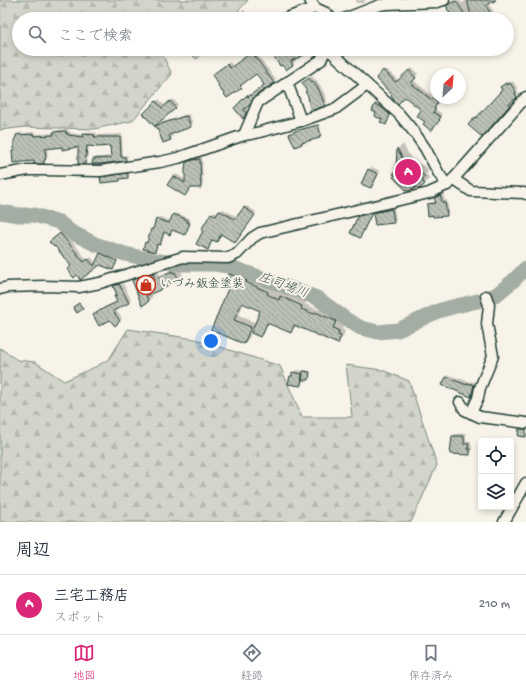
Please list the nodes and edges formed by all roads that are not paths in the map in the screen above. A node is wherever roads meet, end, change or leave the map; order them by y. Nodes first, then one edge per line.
1 (444, 0) edge
2 (312, 4) edge
3 (297, 12) edge
4 (324, 12) edge
5 (361, 12) edge
6 (323, 56) edge
7 (335, 56) edge
8 (287, 82) junction
9 (368, 85) junction
10 (526, 97) edge
11 (301, 121) junction
12 (244, 135) junction
13 (0, 174) edge
14 (450, 182) junction
15 (526, 194) edge
16 (0, 289) edge
17 (486, 296) dead end
18 (460, 402) dead end
19 (471, 413) junction
20 (526, 423) edge
21 (526, 483) edge
22 (504, 522) edge

1 - 5 street
2 - 3 street
2 - 4 street
6 - 8 street
7 - 9 street
8 - 11 street
8 - 12 street
9 - 11 street
9 - 14 street
10 - 14 street
11 - 12 street
12 - 13 street
14 - 15 street
14 - 16 street
17 - 19 street
18 - 19 street
19 - 20 street
21 - 22 street

